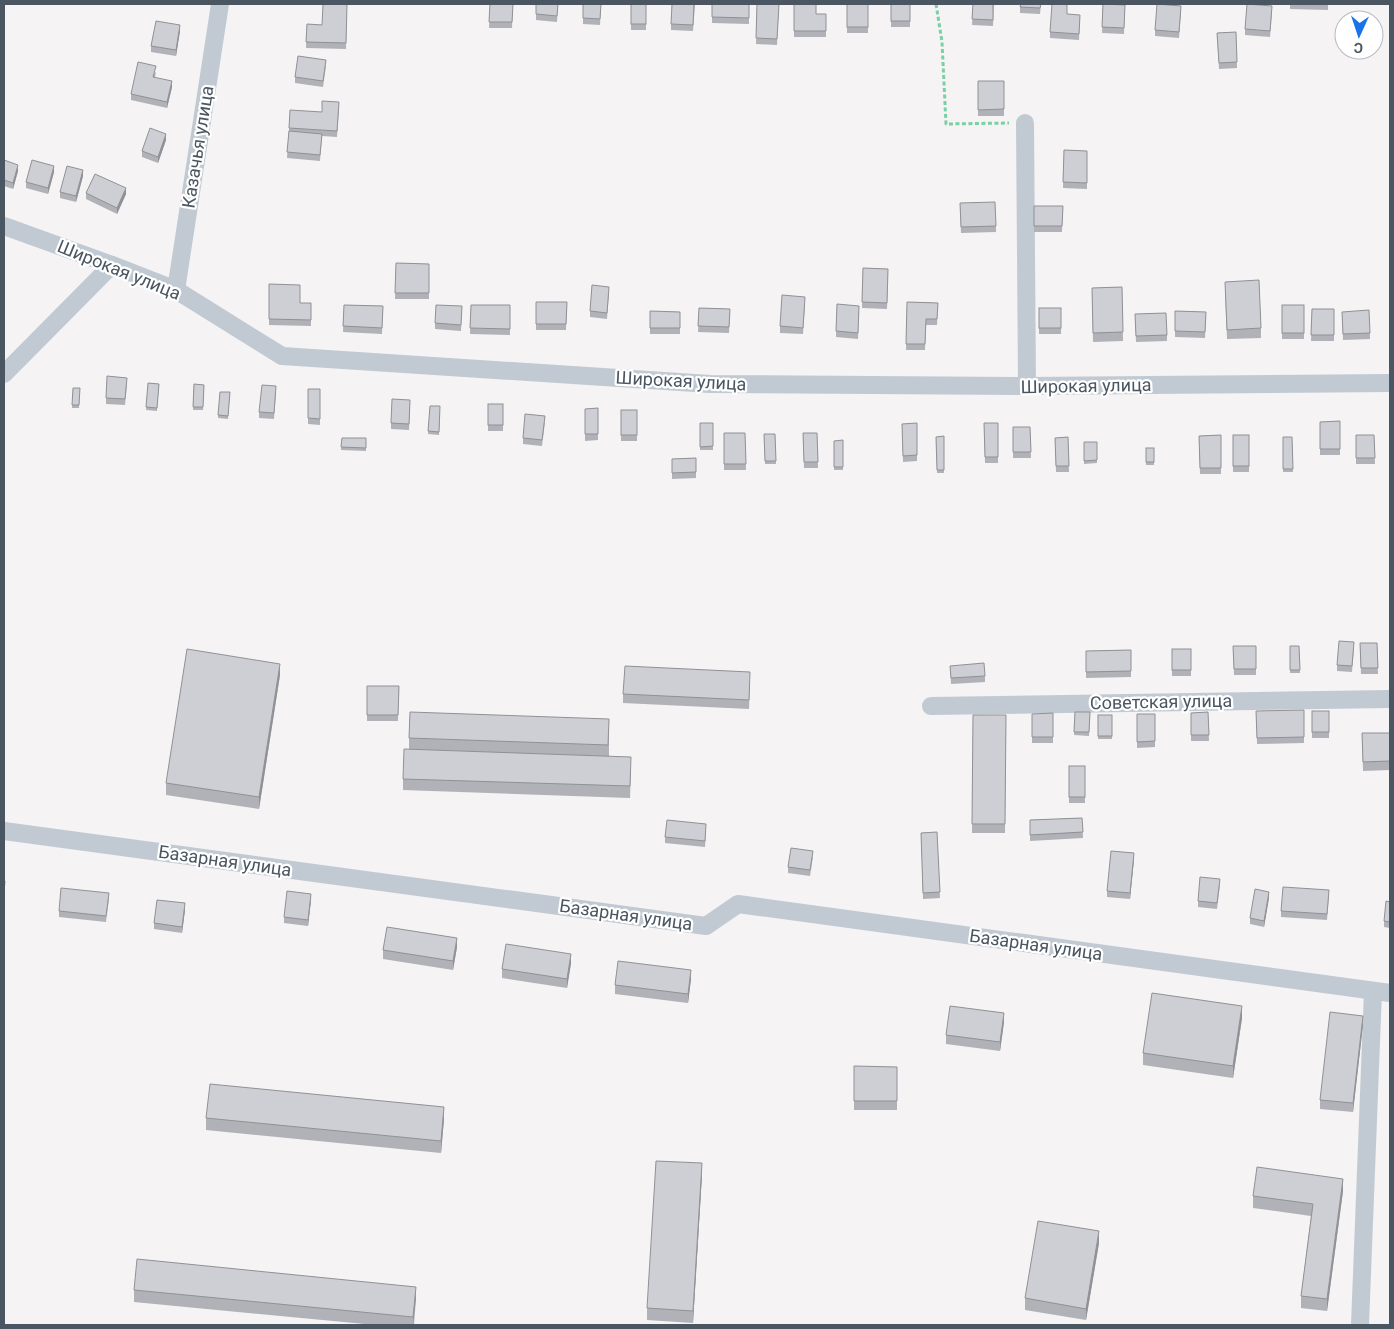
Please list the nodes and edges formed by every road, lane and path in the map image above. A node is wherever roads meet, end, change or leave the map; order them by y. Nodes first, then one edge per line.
1 (220, 4) edge
2 (936, 4) edge
3 (1024, 122) joint
4 (4, 226) edge
5 (112, 265) junction
6 (176, 290) junction
7 (4, 374) edge
8 (1390, 382) edge
9 (1026, 386) junction
10 (1390, 699) edge
11 (932, 706) dead end
12 (4, 831) edge
13 (1382, 992) edge
14 (1360, 1325) edge

1 - 6 street, Казачья улица
2 - 3 path
3 - 9 street
4 - 5 street, Широкая улица
5 - 6 street, Широкая улица
5 - 7 street
6 - 9 street, Широкая улица
8 - 9 street, Широкая улица
10 - 11 street, Советская улица
12 - 13 street, Базарная улица
13 - 14 street

